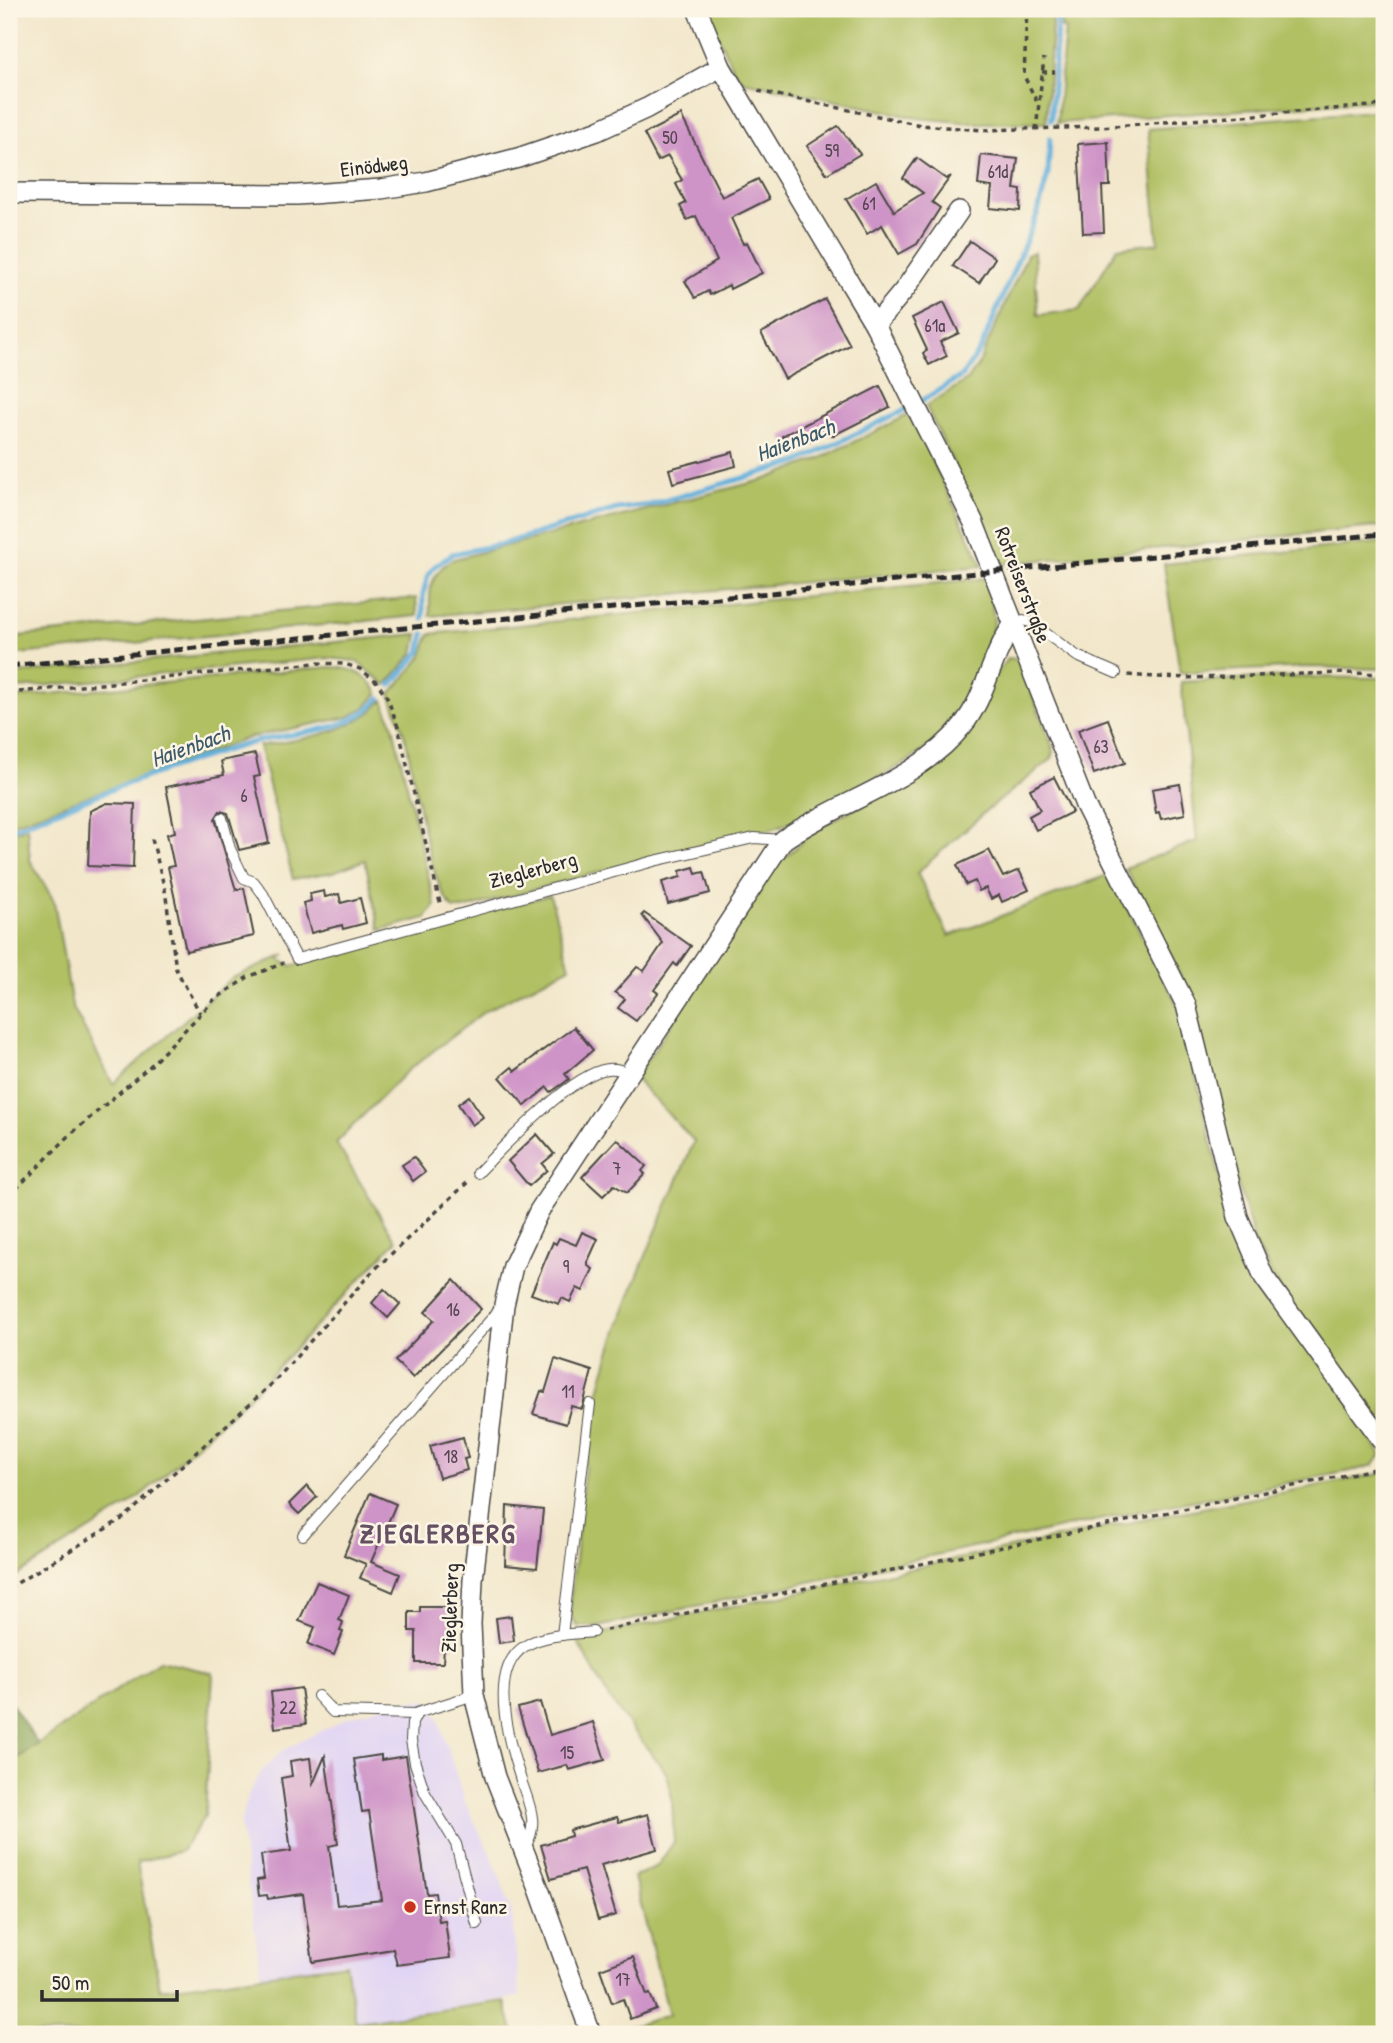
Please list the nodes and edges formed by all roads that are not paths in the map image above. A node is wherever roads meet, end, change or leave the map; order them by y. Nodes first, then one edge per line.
1 (697, 9) edge
2 (721, 67) junction
3 (9, 193) edge
4 (959, 211) dead end
5 (875, 325) junction
6 (1014, 624) junction
7 (1116, 673) road end
8 (222, 818) dead end
9 (783, 840) junction
10 (628, 1073) junction
11 (478, 1173) road end
12 (504, 1305) junction
13 (590, 1404) dead end
14 (1384, 1443) edge
15 (303, 1535) dead end
16 (593, 1632) road end
17 (562, 1635) junction
18 (474, 1695) junction
19 (318, 1696) dead end
20 (416, 1714) junction
21 (524, 1848) junction
22 (477, 1924) dead end
23 (591, 2034) edge

1 - 2 street, Rotreiserstraße
2 - 3 street, Einödweg
2 - 5 street, Rotreiserstraße
4 - 5 street
5 - 6 street, Rotreiserstraße
6 - 7 lane
6 - 9 street, Zieglerberg
6 - 14 street, Rotreiserstraße
8 - 9 lane, Zieglerberg
9 - 10 street, Zieglerberg
10 - 11 lane
10 - 12 street, Zieglerberg
12 - 15 lane
12 - 18 street, Zieglerberg
13 - 17 lane
16 - 17 lane
17 - 21 lane
18 - 20 lane
18 - 21 street, Zieglerberg
19 - 20 lane
20 - 22 lane
21 - 23 street, Zieglerberg

